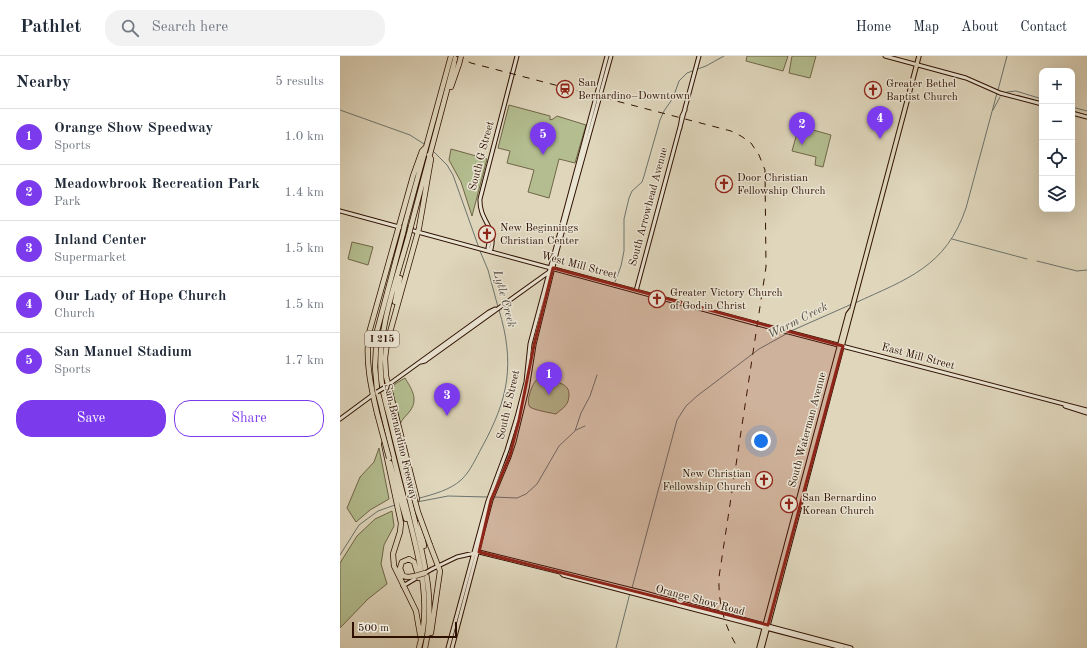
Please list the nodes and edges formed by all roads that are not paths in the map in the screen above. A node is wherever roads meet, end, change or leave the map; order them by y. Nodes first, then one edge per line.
1 (448, 56) edge
2 (461, 56) edge
3 (518, 56) edge
4 (607, 56) edge
5 (610, 56) edge
6 (699, 56) edge
7 (885, 56) edge
8 (918, 56) edge
9 (453, 57) edge
10 (916, 64) junction
11 (447, 69) junction
12 (605, 72) junction
13 (446, 93) junction
14 (1039, 103) edge
15 (1075, 114) edge
16 (1087, 117) edge
17 (423, 152) junction
18 (430, 154) junction
19 (340, 211) edge
20 (398, 227) junction
21 (417, 232) junction
22 (489, 251) junction
23 (400, 264) junction
24 (394, 266) junction
25 (552, 268) junction
26 (549, 272) junction
27 (636, 291) junction
28 (851, 309) junction
29 (721, 313) joint
30 (848, 314) junction
31 (847, 331) junction
32 (387, 343) junction
33 (368, 345) junction
34 (842, 345) junction
35 (388, 385) junction
36 (374, 395) junction
37 (380, 405) junction
38 (1087, 412) edge
39 (340, 418) edge
40 (391, 422) junction
41 (813, 445) junction
42 (813, 458) junction
43 (492, 494) junction
44 (399, 496) junction
45 (490, 500) junction
46 (402, 509) junction
47 (477, 552) junction
48 (473, 553) junction
49 (424, 554) junction
50 (438, 566) junction
51 (425, 572) joint
52 (415, 577) junction
53 (403, 586) junction
54 (424, 591) junction
55 (767, 626) junction
56 (428, 638) junction
57 (813, 639) junction
58 (421, 642) junction
59 (419, 648) edge
60 (425, 648) edge
61 (448, 648) edge
62 (452, 648) edge
63 (761, 648) edge
64 (842, 648) edge
65 (851, 648) edge

1 - 11 highway
2 - 13 highway, bridge
3 - 22 main road, South G Street
4 - 12 main road
5 - 12 main road
6 - 27 main road, South Arrowhead Avenue
7 - 10 main road
8 - 10 main road, South Waterman Avenue
9 - 11 highway, San Bernardino Freeway / I 215
9 - 13 highway, San Bernardino Freeway / I 215
10 - 14 main road
10 - 28 main road, South Waterman Avenue
11 - 17 highway, San Bernardino Freeway / I 215
12 - 25 main road, South E Street
13 - 18 highway, San Bernardino Freeway / I 215
15 - 16 main road
17 - 20 highway
17 - 24 highway, San Bernardino Freeway / I 215, bridge
18 - 21 highway
18 - 23 highway, San Bernardino Freeway / I 215, bridge
19 - 20 main road, West Mill Street
20 - 21 main road, West Mill Street
20 - 33 highway
21 - 22 main road, West Mill Street
21 - 32 highway
22 - 25 main road, West Mill Street
23 - 32 highway
23 - 40 highway, San Bernardino Freeway / I 215
24 - 33 highway
24 - 37 highway, San Bernardino Freeway / I 215
25 - 26 main road
25 - 27 main road, West Mill Street
25 - 43 main road, South E Street
26 - 35 main road
26 - 43 main road, South E Street
27 - 29 main road, West Mill Street
28 - 30 main road, South Waterman Avenue
28 - 31 main road, South Waterman Avenue
29 - 34 main road, East Mill Street
30 - 31 main road
30 - 34 main road, South Waterman Avenue
31 - 34 main road, South Waterman Avenue
32 - 35 highway
33 - 36 highway
34 - 38 main road, East Mill Street
34 - 41 main road, South Waterman Avenue
34 - 42 main road, South Waterman Avenue
35 - 36 main road, bridge
35 - 49 highway, bridge
36 - 39 main road
36 - 44 highway, bridge
37 - 44 highway, San Bernardino Freeway / I 215
37 - 44 highway
40 - 49 highway, San Bernardino Freeway / I 215
40 - 50 highway, bridge
41 - 42 main road
41 - 55 main road, South Waterman Avenue
42 - 55 main road, South Waterman Avenue
43 - 45 main road, South E Street
44 - 46 highway
44 - 46 highway, San Bernardino Freeway / I 215
45 - 47 main road, South E Street
45 - 48 main road, South E Street
46 - 53 highway
46 - 54 highway
47 - 48 main road
47 - 55 main road, Orange Show Road
47 - 62 main road, South E Street
48 - 50 main road
48 - 61 main road, South E Street
49 - 56 highway, San Bernardino Freeway / I 215
50 - 51 main road, bridge
50 - 56 highway
51 - 52 highway, bridge
52 - 53 main road
52 - 54 highway
53 - 58 highway
54 - 58 highway
55 - 57 main road, Orange Show Road
55 - 63 main road, South Waterman Avenue
56 - 60 highway, San Bernardino Freeway / I 215
57 - 64 main road
57 - 65 main road
58 - 59 highway

